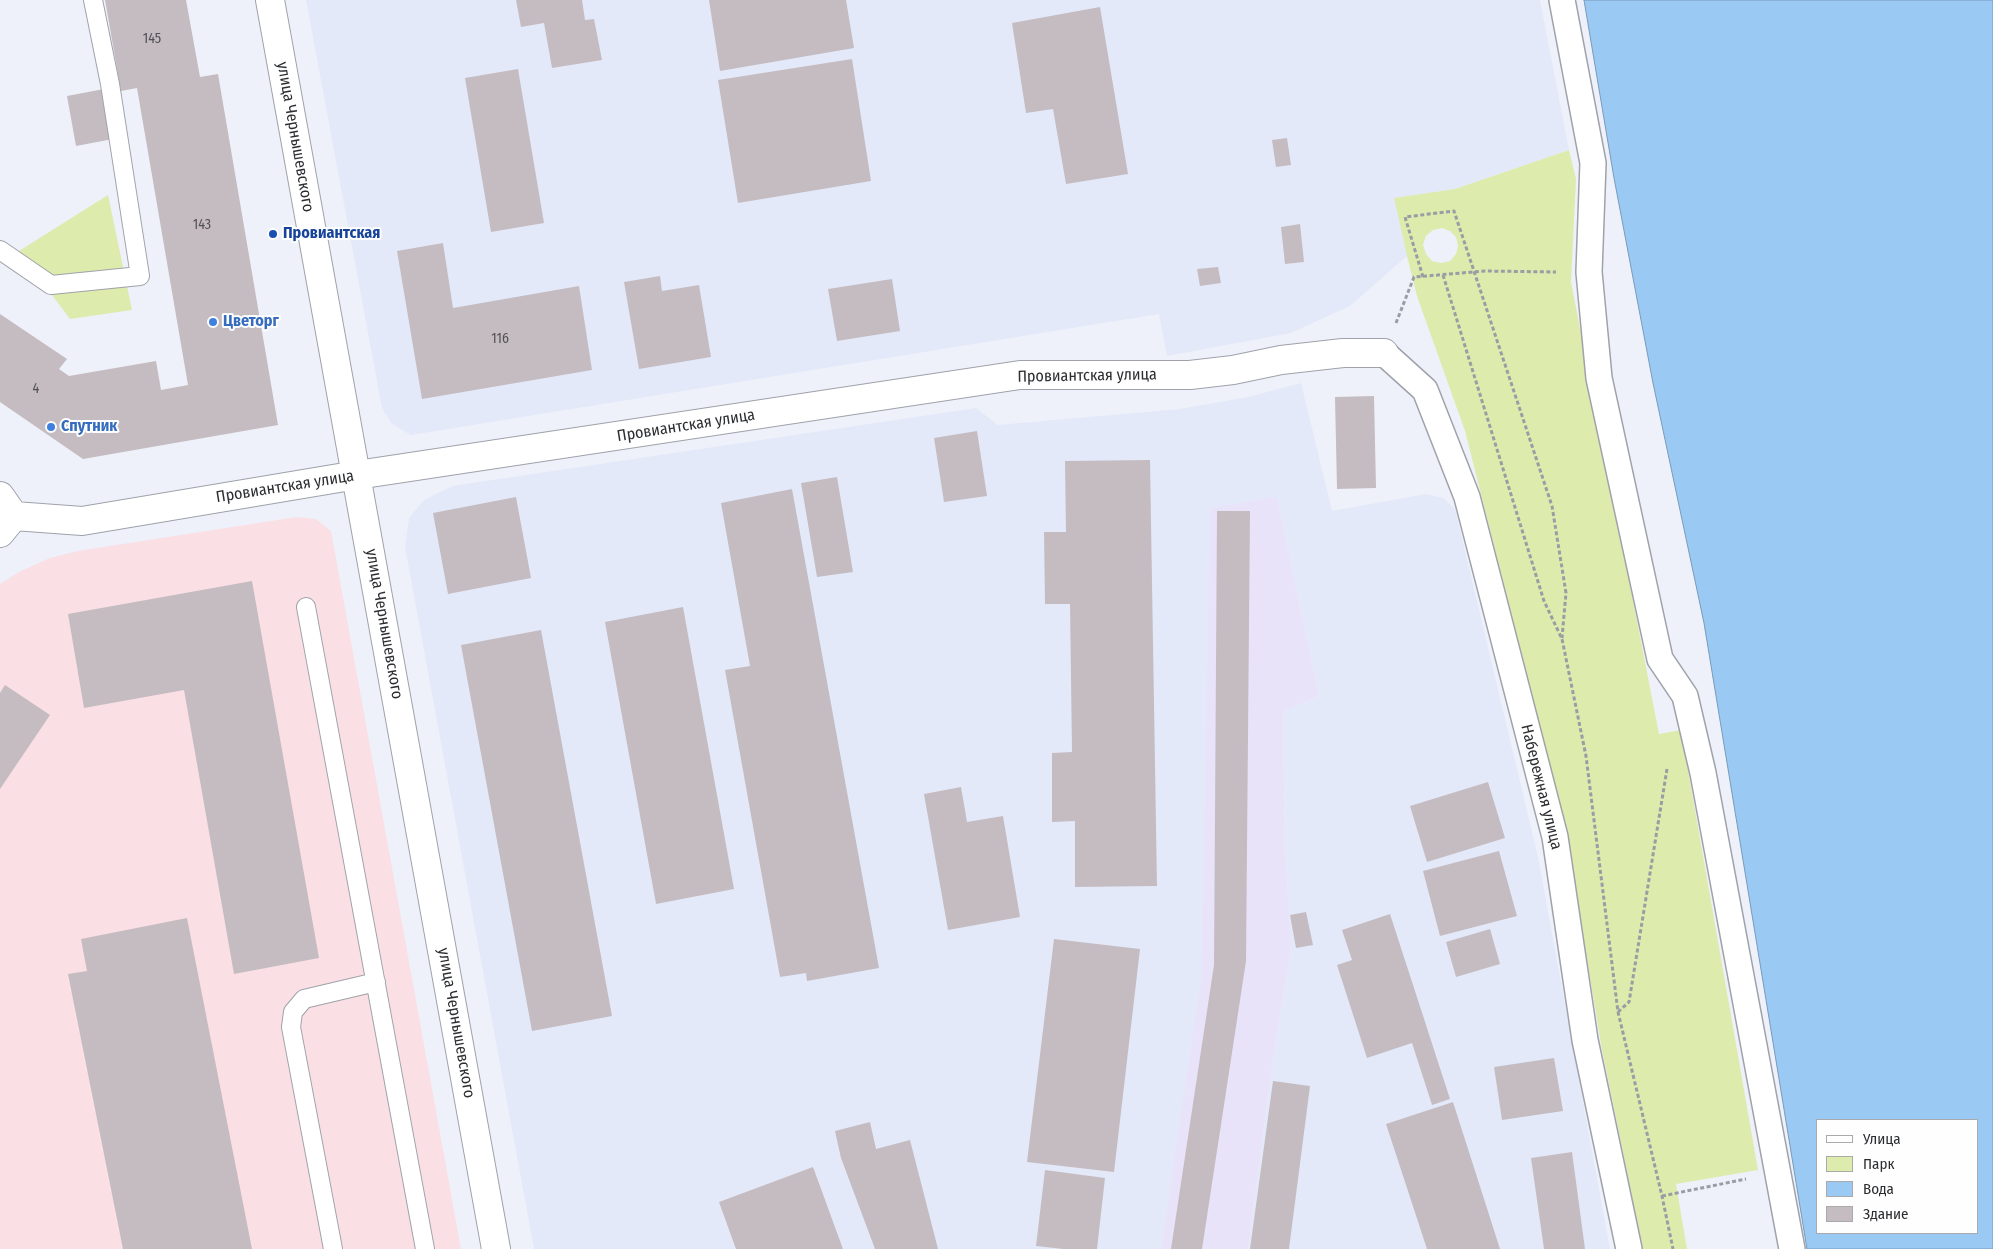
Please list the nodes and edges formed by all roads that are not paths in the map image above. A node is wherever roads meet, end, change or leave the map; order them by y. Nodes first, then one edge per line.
1 (93, 0) edge
2 (270, 0) edge
3 (1562, 0) edge
4 (0, 250) edge
5 (1384, 353) joint
6 (357, 475) junction
7 (5, 515) edge
8 (306, 607) dead end
9 (376, 982) junction
10 (333, 1249) edge
11 (425, 1249) edge
12 (496, 1249) edge
13 (1629, 1249) edge
14 (1792, 1249) edge

1 - 4 lane
2 - 6 street, улица Чернышевского
3 - 14 street
5 - 6 street, Провиантская улица
5 - 13 street, Набережная улица
6 - 7 street, Провиантская улица
6 - 12 street, улица Чернышевского
8 - 9 lane
9 - 10 lane
9 - 11 lane

